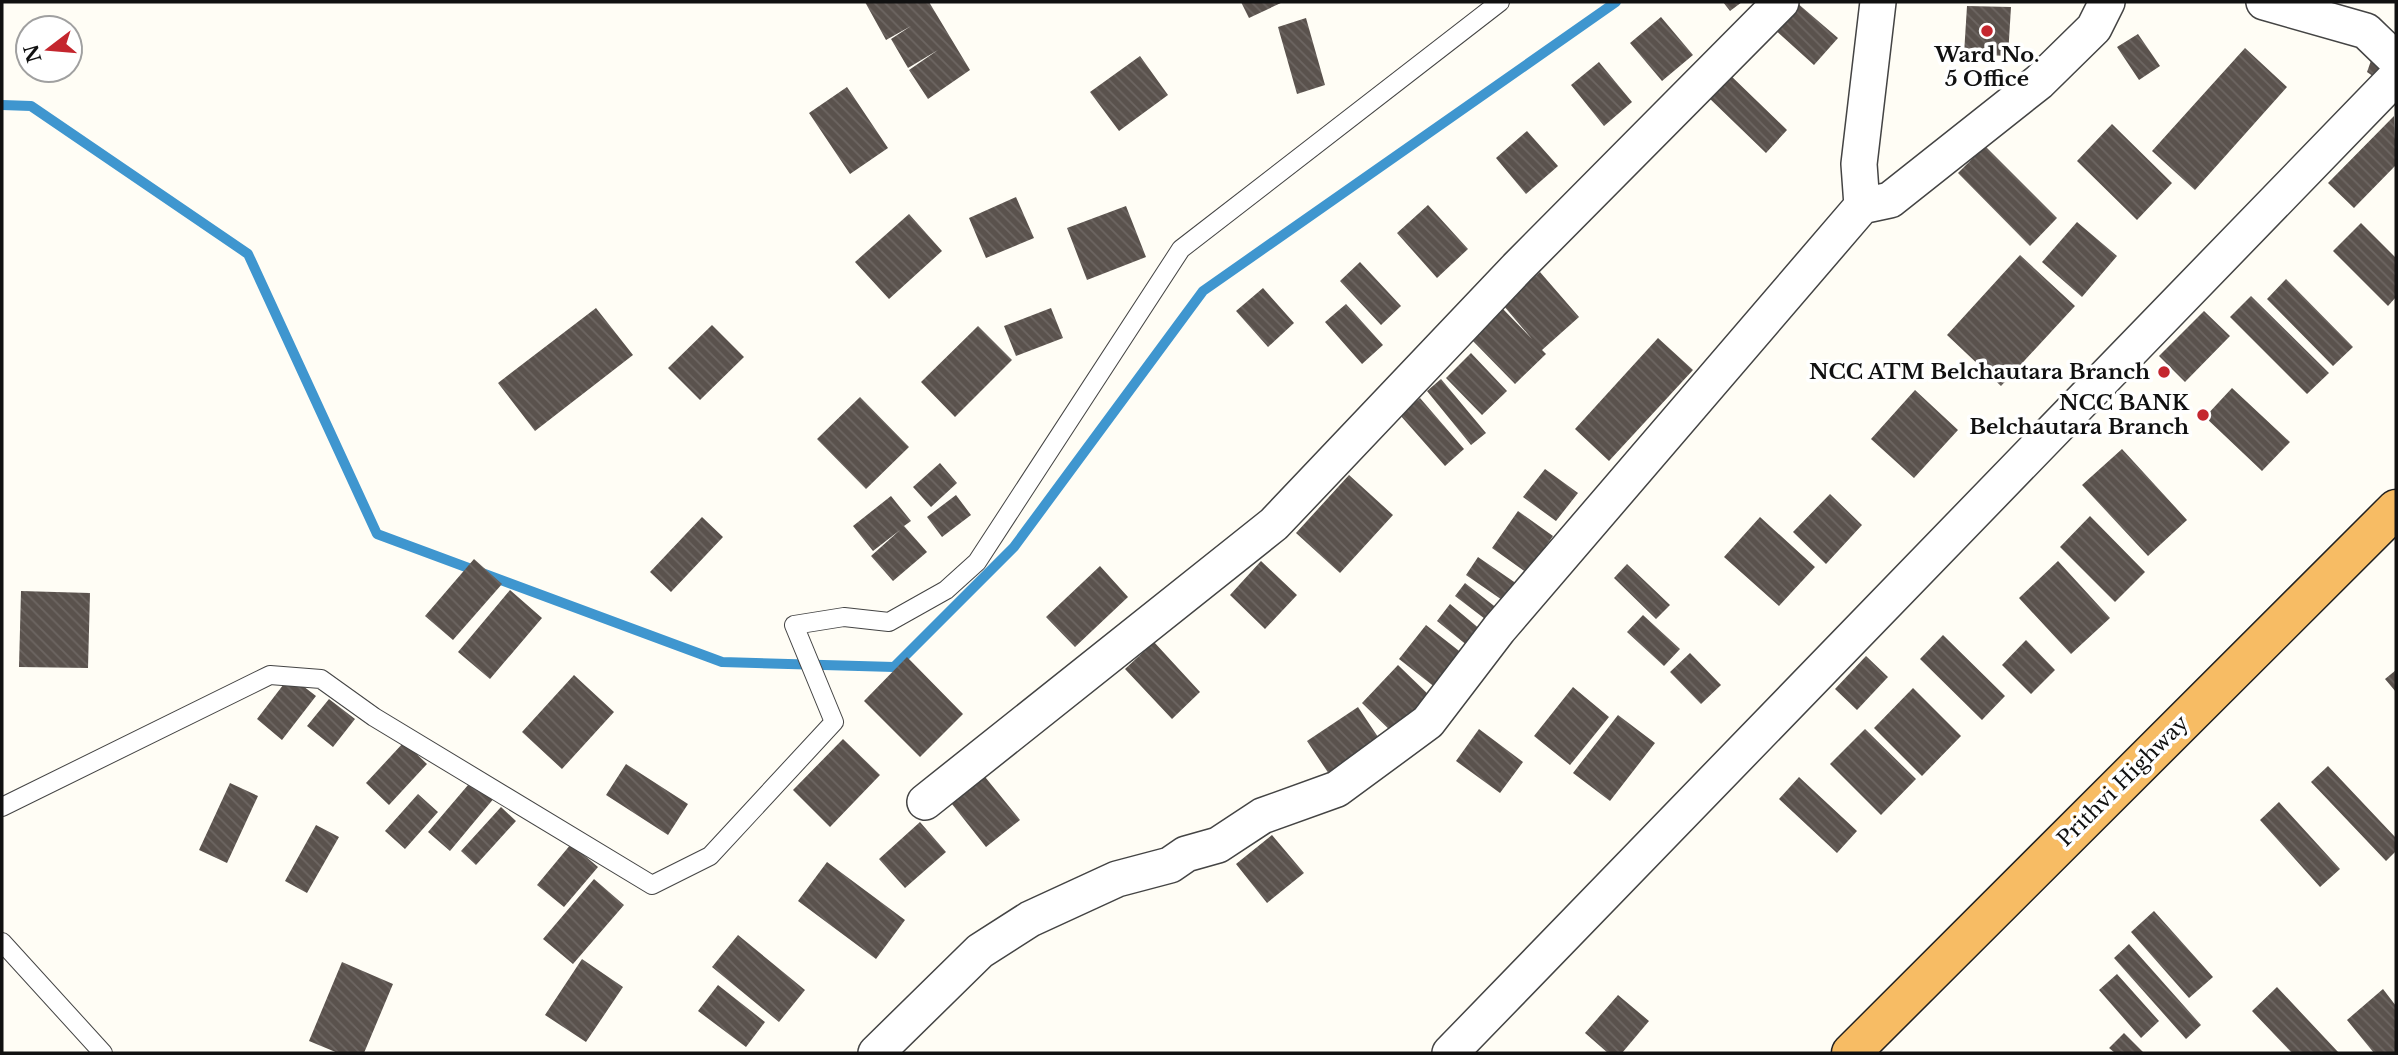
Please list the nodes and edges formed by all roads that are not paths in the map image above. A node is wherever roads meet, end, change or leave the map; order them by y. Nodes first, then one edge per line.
1 (1500, 2) edge
2 (1781, 2) edge
3 (1878, 2) edge
4 (2107, 2) edge
5 (2264, 2) edge
6 (2396, 60) edge
7 (2396, 77) edge
8 (1861, 205) junction
9 (2396, 509) edge
10 (925, 802) dead end
11 (2, 807) edge
12 (2, 942) edge
13 (103, 1053) edge
14 (876, 1053) edge
15 (1450, 1053) edge
16 (1851, 1053) edge

1 - 11 lane
2 - 10 street
3 - 8 street
4 - 8 street
5 - 6 street
7 - 15 street
8 - 14 street
9 - 16 highway, Prithvi Highway
12 - 13 lane

